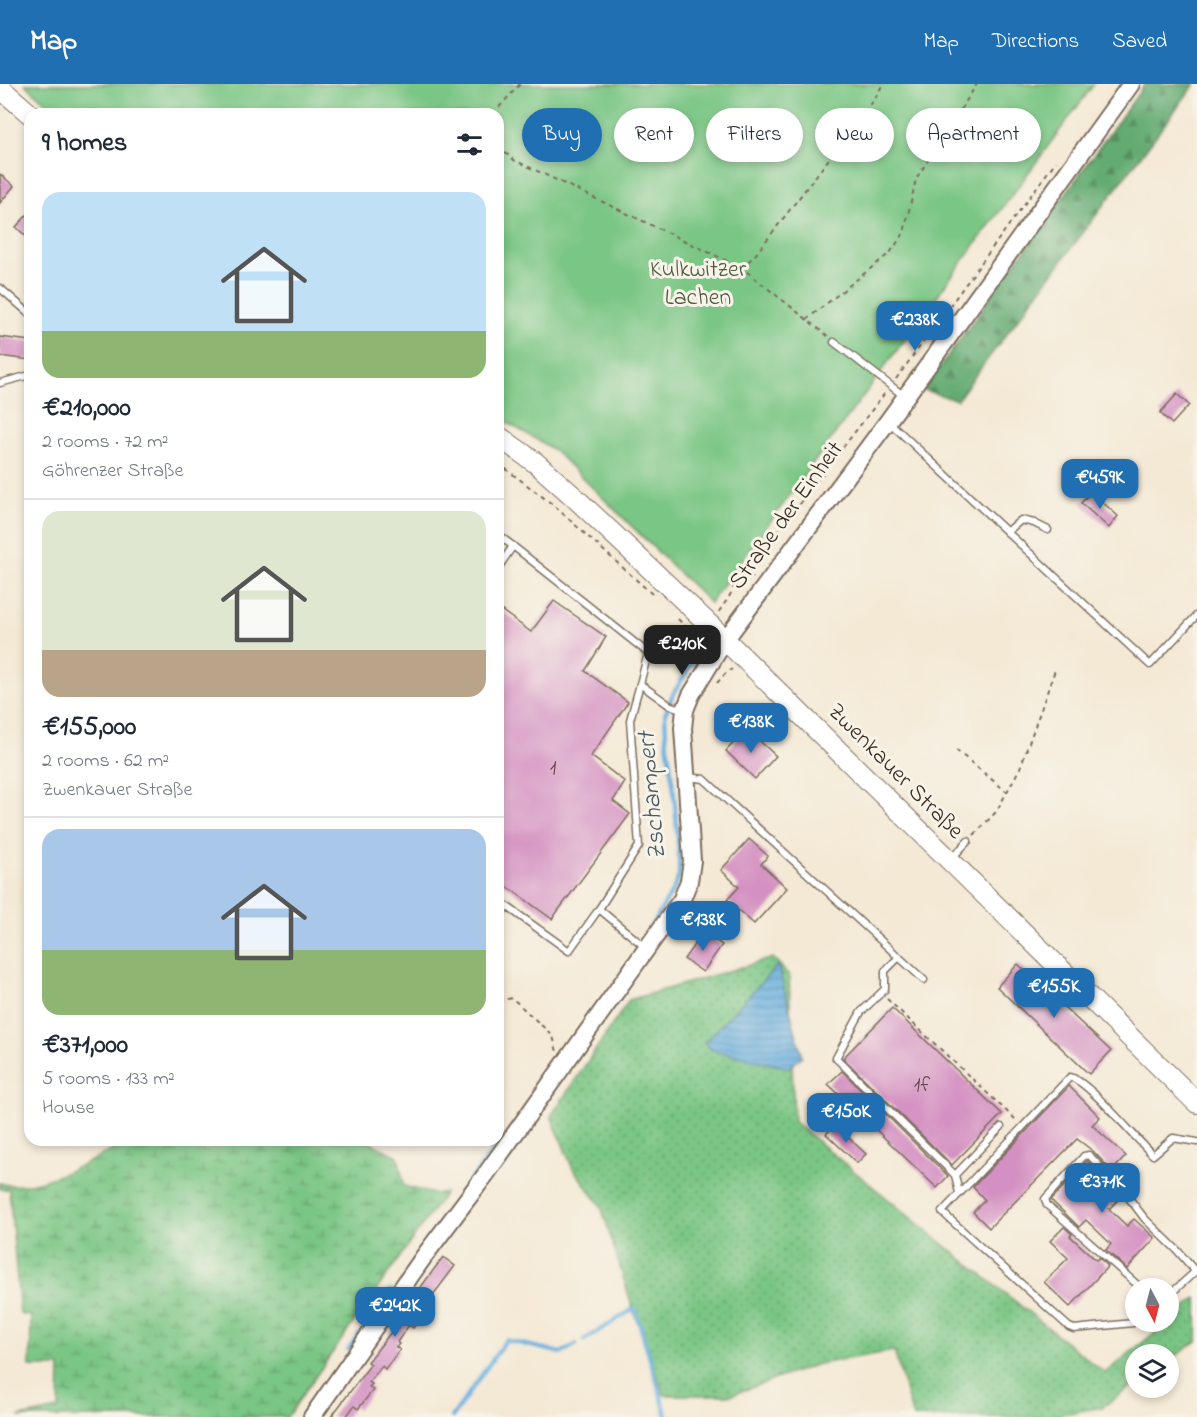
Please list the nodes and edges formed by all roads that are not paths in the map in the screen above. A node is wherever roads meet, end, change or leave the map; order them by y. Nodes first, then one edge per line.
1 (1131, 84) edge
2 (0, 88) edge
3 (24, 109) edge
4 (0, 288) edge
5 (24, 309) edge
6 (834, 342) road end
7 (24, 377) edge
8 (0, 383) edge
9 (904, 396) junction
10 (888, 421) junction
11 (504, 440) edge
12 (1048, 530) dead end
13 (1007, 532) junction
14 (504, 540) edge
15 (513, 546) junction
16 (504, 559) edge
17 (1197, 615) edge
18 (725, 640) junction
19 (640, 684) junction
20 (685, 710) junction
21 (685, 777) junction
22 (968, 841) road end
23 (948, 861) junction
24 (504, 904) edge
25 (599, 909) junction
26 (648, 950) junction
27 (899, 957) junction
28 (924, 980) dead end
29 (1197, 1103) edge
30 (1001, 1127) dead end
31 (1197, 1142) edge
32 (955, 1175) junction
33 (960, 1193) junction
34 (1196, 1270) edge
35 (1130, 1278) edge
36 (1179, 1286) edge
37 (1125, 1324) edge
38 (312, 1417) edge

1 - 9 street, Straße der Einheit
2 - 3 main road
4 - 5 lane
6 - 9 lane
7 - 8 lane
9 - 10 street, Straße der Einheit
10 - 13 lane
10 - 18 street, Straße der Einheit
11 - 18 main road, Zwenkauer Straße
12 - 13 lane
13 - 17 lane
14 - 15 lane
15 - 16 lane
15 - 19 lane
18 - 20 street, Straße der Einheit
18 - 23 main road, Zwenkauer Straße
19 - 20 lane
19 - 25 lane
20 - 21 street
21 - 26 street
21 - 27 lane
22 - 23 lane
23 - 29 main road, Zwenkauer Straße
24 - 25 lane
25 - 26 lane
26 - 38 street
27 - 28 lane
27 - 32 lane
30 - 32 lane
31 - 33 lane
32 - 33 lane
33 - 37 lane
34 - 35 lane
34 - 36 lane

